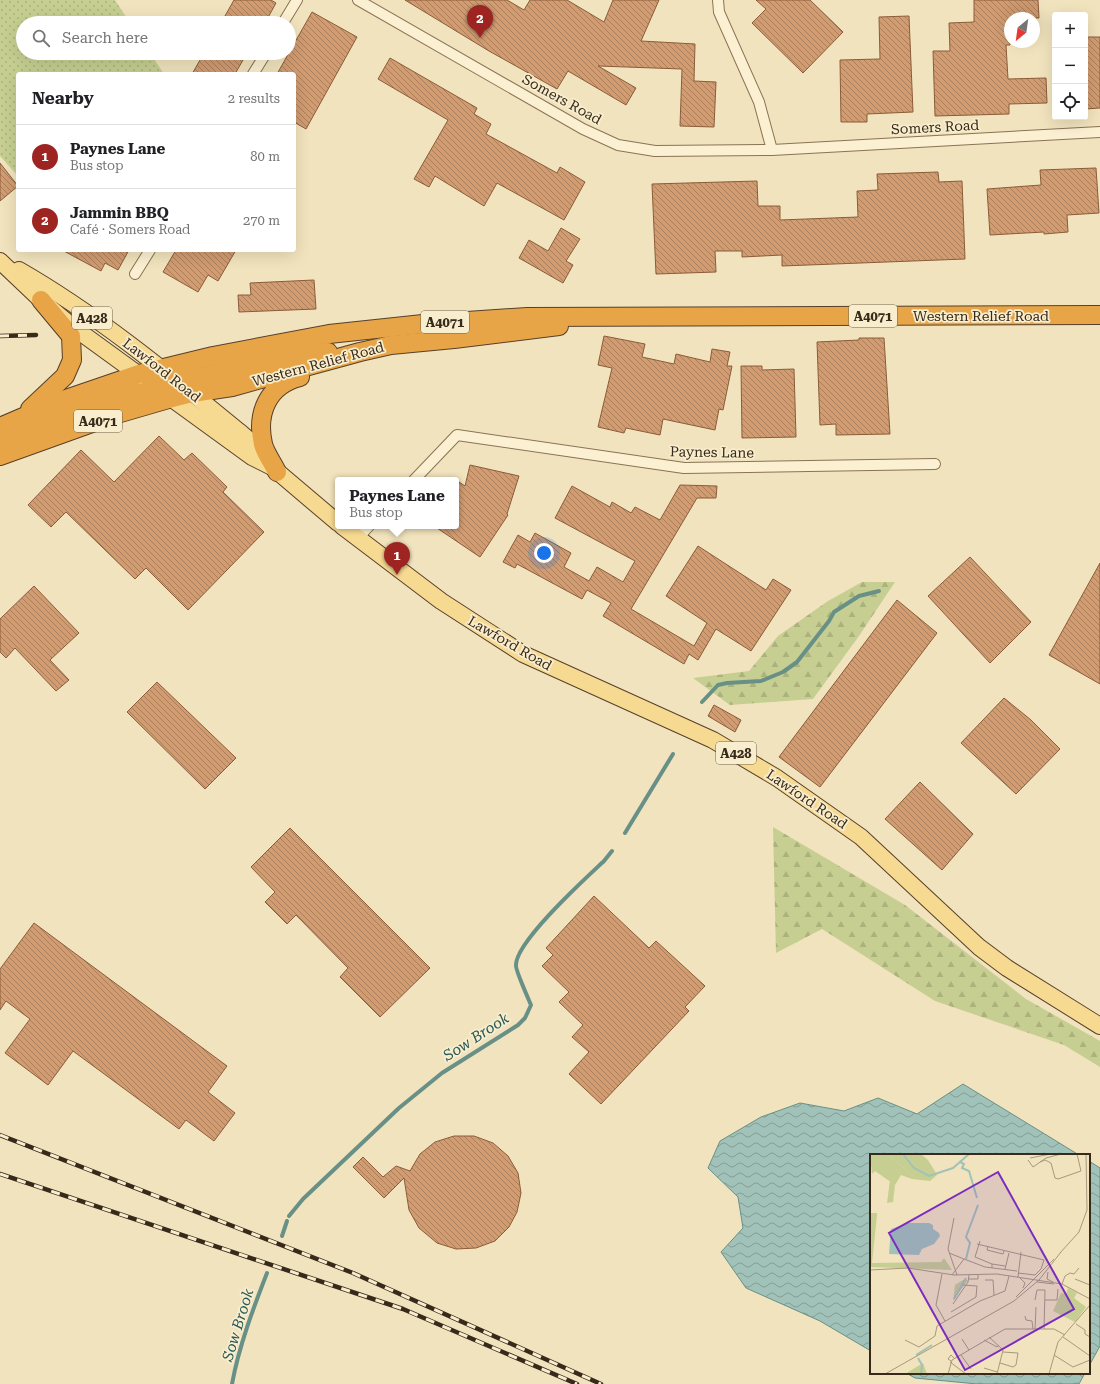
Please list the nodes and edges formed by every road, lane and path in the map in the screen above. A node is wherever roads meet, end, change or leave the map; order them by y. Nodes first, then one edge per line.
1 (297, 0) edge
2 (358, 0) edge
3 (718, 0) edge
4 (287, 16) edge
5 (262, 60) edge
6 (254, 72) edge
7 (1100, 132) edge
8 (772, 150) junction
9 (149, 252) edge
10 (0, 260) edge
11 (135, 274) dead end
12 (41, 300) junction
13 (1100, 315) edge
14 (645, 316) junction
15 (391, 345) junction
16 (168, 385) junction
17 (17, 419) junction
18 (0, 427) edge
19 (0, 439) edge
20 (0, 456) edge
21 (935, 464) dead end
22 (274, 470) junction
23 (417, 477) edge
24 (335, 521) edge
25 (345, 529) edge
26 (366, 529) edge
27 (357, 539) junction
28 (1100, 1026) edge

1 - 4 street
2 - 8 street, Somers Road
3 - 8 street
5 - 6 street
7 - 8 street, Somers Road
9 - 11 street
10 - 12 main road, Lawford Road / A428
10 - 16 main road, Lawford Road / A428
12 - 16 main road, Lawford Road / A428
12 - 17 highway
13 - 14 highway, Western Relief Road / A4071
14 - 15 highway, Western Relief Road / A4071
14 - 16 highway, Western Relief Road / A4071
15 - 16 highway, Western Relief Road / A4071
15 - 22 highway
16 - 17 highway, Western Relief Road / A4071
16 - 19 highway
16 - 20 highway, Western Relief Road / A4071
16 - 22 main road, Lawford Road / A428
17 - 18 highway, Western Relief Road / A4071
21 - 23 street, Paynes Lane
22 - 24 main road, Lawford Road / A428
25 - 27 main road, Lawford Road / A428
26 - 27 street
27 - 28 main road, Lawford Road / A428

